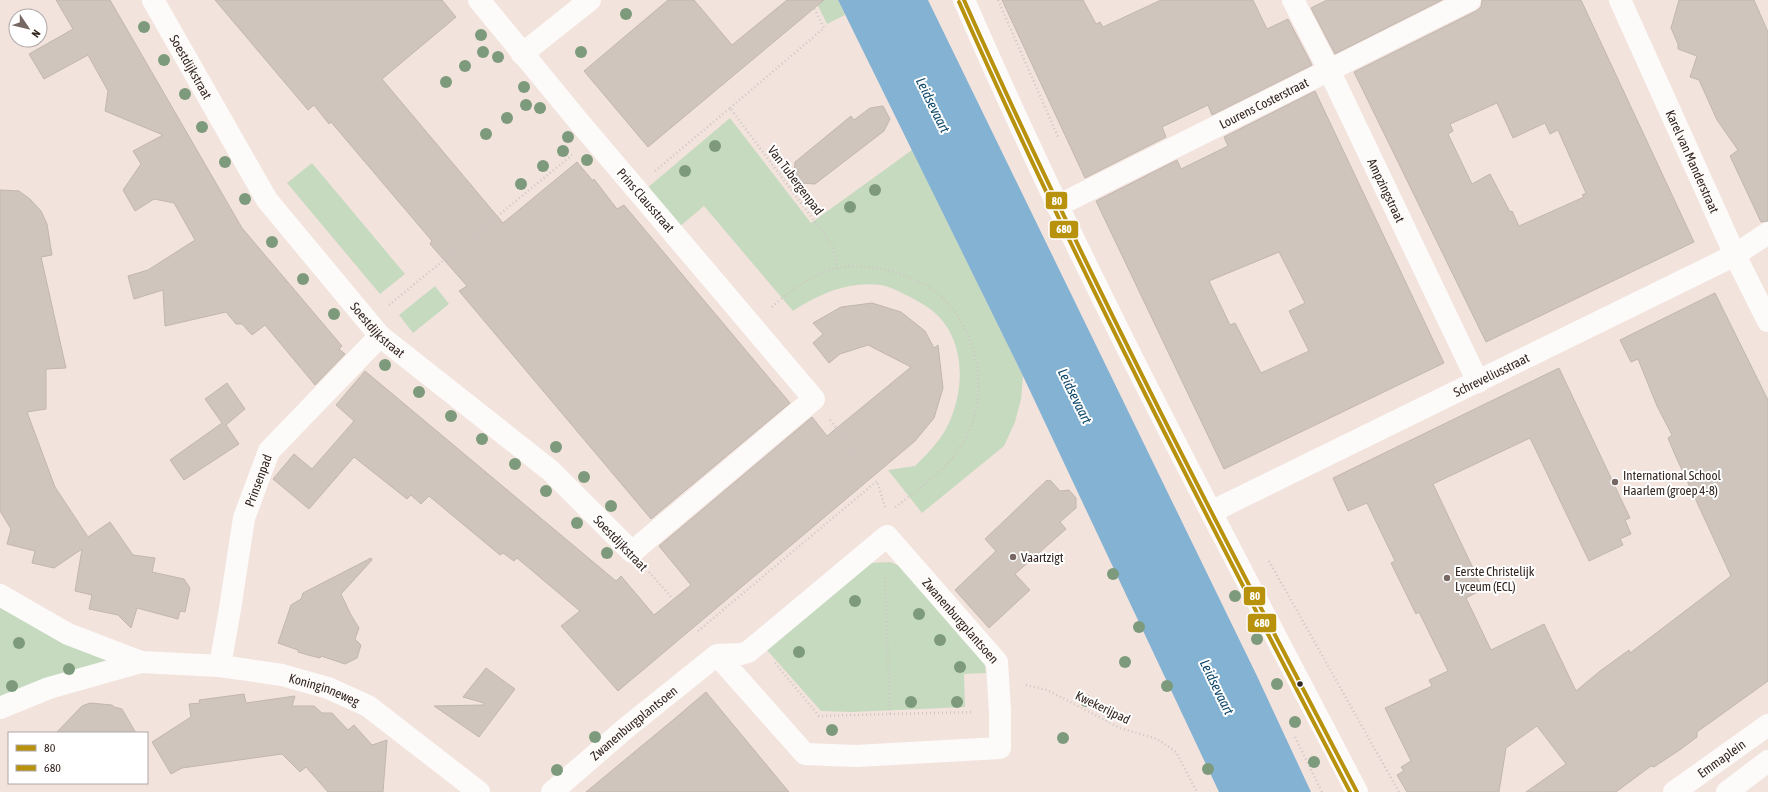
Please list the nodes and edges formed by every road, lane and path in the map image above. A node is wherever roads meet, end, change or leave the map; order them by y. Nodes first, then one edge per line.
1 (153, 0) edge
2 (480, 0) edge
3 (590, 0) edge
4 (810, 0) edge
5 (964, 0) edge
6 (998, 0) edge
7 (1293, 0) edge
8 (1470, 0) edge
9 (1620, 0) edge
10 (522, 54) junction
11 (1329, 70) junction
12 (730, 108) junction
13 (592, 138) junction
14 (1060, 142) dead end
15 (635, 188) junction
16 (1056, 206) junction
17 (1768, 233) edge
18 (1735, 255) junction
19 (837, 268) junction
20 (1768, 321) edge
21 (752, 325) junction
22 (374, 329) junction
23 (1478, 382) junction
24 (814, 399) junction
25 (859, 458) dead end
26 (876, 481) dead end
27 (1211, 512) junction
28 (887, 514) dead end
29 (887, 536) junction
30 (632, 552) junction
31 (1266, 555) dead end
32 (0, 595) edge
33 (673, 599) dead end
34 (698, 631) dead end
35 (759, 643) junction
36 (717, 655) junction
37 (140, 662) junction
38 (220, 666) junction
39 (999, 682) junction
40 (0, 708) edge
41 (1000, 712) junction
42 (890, 714) junction
43 (1768, 725) edge
44 (1768, 761) edge
45 (479, 792) edge
46 (552, 792) edge
47 (1197, 792) edge
48 (1357, 792) edge
49 (1399, 792) edge
50 (1674, 792) edge
51 (1727, 792) edge

1 - 22 street, Soestdijkstraat
2 - 10 street, Prins Clausstraat
3 - 10 street
4 - 12 path
5 - 16 street
6 - 14 path
7 - 11 street, Ampzingstraat
8 - 11 street, Lourens Costerstraat
9 - 18 street, Karel van Manderstraat
10 - 13 street, Prins Clausstraat
11 - 16 street, Lourens Costerstraat
11 - 23 street, Ampzingstraat
12 - 15 path
12 - 19 path, Van Tubergenpad
13 - 15 street, Prins Clausstraat
13 - 22 path
15 - 21 street, Prins Clausstraat
16 - 27 street
17 - 18 street, Schreveliusstraat
18 - 20 street, Karel van Manderstraat
18 - 23 street, Schreveliusstraat
19 - 21 path
19 - 28 path
21 - 24 street, Prins Clausstraat
22 - 30 street, Soestdijkstraat
22 - 38 street, Prinsenpad
23 - 27 street, Schreveliusstraat
24 - 25 path
24 - 30 street
26 - 34 path
27 - 48 street
29 - 35 street
29 - 39 street, Zwanenburgplantsoen
29 - 42 path
30 - 33 path, Soestdijkstraat
31 - 49 path
32 - 37 street, Koninginneweg
35 - 36 street
35 - 42 path
36 - 41 street, Zwanenburgplantsoen
36 - 46 street, Zwanenburgplantsoen
37 - 38 street, Koninginneweg
37 - 40 street, Koninginneweg
38 - 45 street, Koninginneweg
39 - 41 street, Zwanenburgplantsoen
39 - 47 path, Kwekerijpad
41 - 42 path
43 - 50 street, Emmaplein
44 - 51 street

